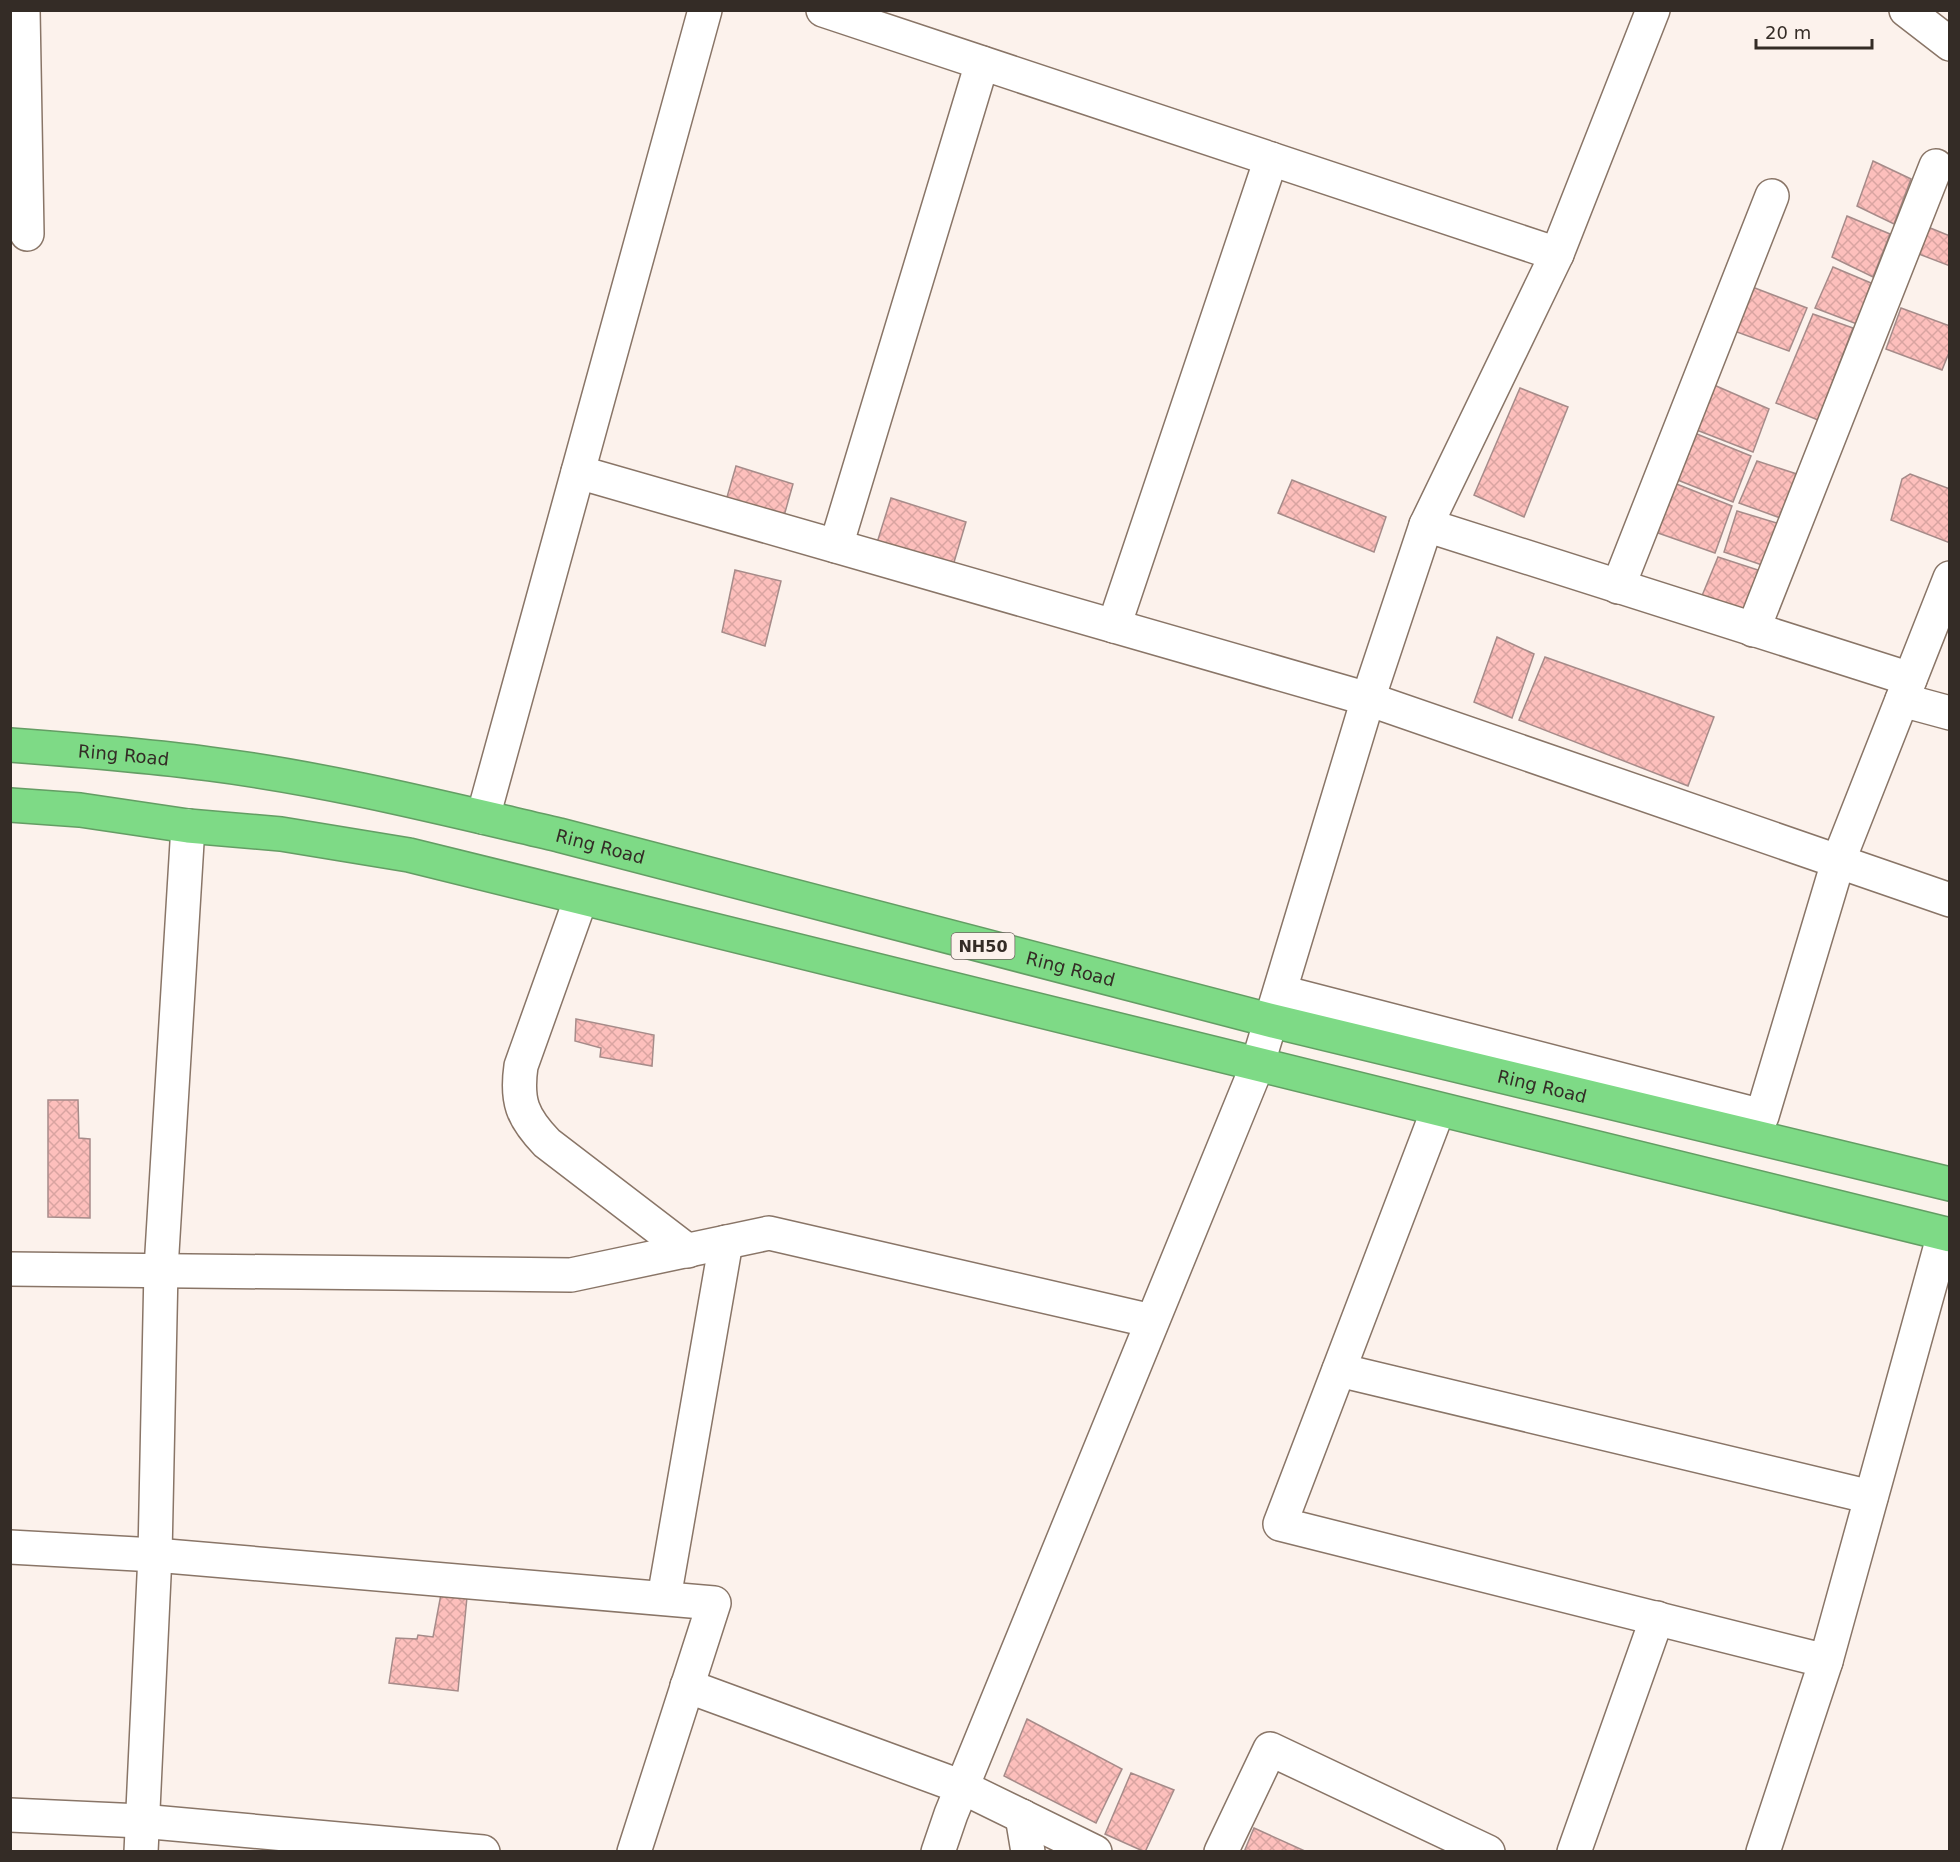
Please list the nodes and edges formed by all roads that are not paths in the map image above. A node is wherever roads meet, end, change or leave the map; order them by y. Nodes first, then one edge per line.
1 (23, 10) edge
2 (705, 10) edge
3 (823, 10) edge
4 (1653, 10) edge
5 (1905, 10) edge
6 (1950, 44) edge
7 (982, 63) junction
8 (1271, 159) junction
9 (1936, 166) dead end
10 (1772, 196) dead end
11 (27, 234) dead end
12 (1557, 254) junction
13 (578, 472) junction
14 (1426, 525) junction
15 (836, 546) junction
16 (1950, 578) edge
17 (1618, 587) junction
18 (1114, 626) junction
19 (1754, 630) junction
20 (1906, 690) junction
21 (1368, 699) junction
22 (1950, 713) edge
23 (10, 745) edge
24 (10, 805) edge
25 (483, 817) junction
26 (188, 826) junction
27 (1838, 862) junction
28 (581, 898) junction
29 (1950, 900) edge
30 (1277, 1006) junction
31 (1257, 1066) junction
32 (1438, 1110) junction
33 (1950, 1184) edge
34 (1947, 1235) edge
35 (726, 1242) junction
36 (688, 1251) junction
37 (10, 1269) edge
38 (161, 1269) junction
39 (1152, 1321) junction
40 (1339, 1370) junction
41 (1871, 1497) junction
42 (10, 1547) edge
43 (155, 1555) junction
44 (663, 1598) junction
45 (1657, 1618) junction
46 (1826, 1661) junction
47 (687, 1686) junction
48 (962, 1787) junction
49 (10, 1815) edge
50 (1022, 1816) junction
51 (141, 1836) edge
52 (483, 1851) edge
53 (634, 1851) edge
54 (938, 1851) edge
55 (1028, 1851) edge
56 (1095, 1851) edge
57 (1221, 1851) edge
58 (1488, 1851) edge
59 (1574, 1851) edge
60 (1763, 1851) edge

1 - 11 street
2 - 13 street
3 - 7 street
4 - 12 street
5 - 6 street
7 - 8 street
7 - 15 street
8 - 12 street
8 - 18 street
9 - 19 street
10 - 17 street
12 - 14 street
13 - 15 street
13 - 25 street
14 - 17 street
14 - 21 street
15 - 18 street
16 - 20 street
17 - 19 street
18 - 21 street
19 - 20 street
20 - 22 street
20 - 27 street
21 - 27 street
21 - 30 street
23 - 25 highway, Ring Road / NH50
24 - 26 highway
25 - 30 highway, Ring Road / NH50
26 - 28 highway
26 - 38 street
27 - 29 street
27 - 30 street
28 - 31 highway
28 - 36 street
30 - 31 street
30 - 33 highway, Ring Road / NH50
31 - 32 highway
31 - 39 street
32 - 34 highway
32 - 40 street
34 - 41 street
35 - 36 street
35 - 39 street
35 - 44 street
36 - 38 street
37 - 38 street
38 - 43 street
39 - 48 street
40 - 41 street
40 - 45 street
41 - 46 street
42 - 43 street
43 - 44 street
43 - 51 street
44 - 47 street
45 - 46 street
45 - 59 street
46 - 60 street
47 - 48 street
47 - 53 street
48 - 50 street
48 - 54 street
49 - 51 street
50 - 55 street
50 - 56 street
51 - 52 street
57 - 58 street

